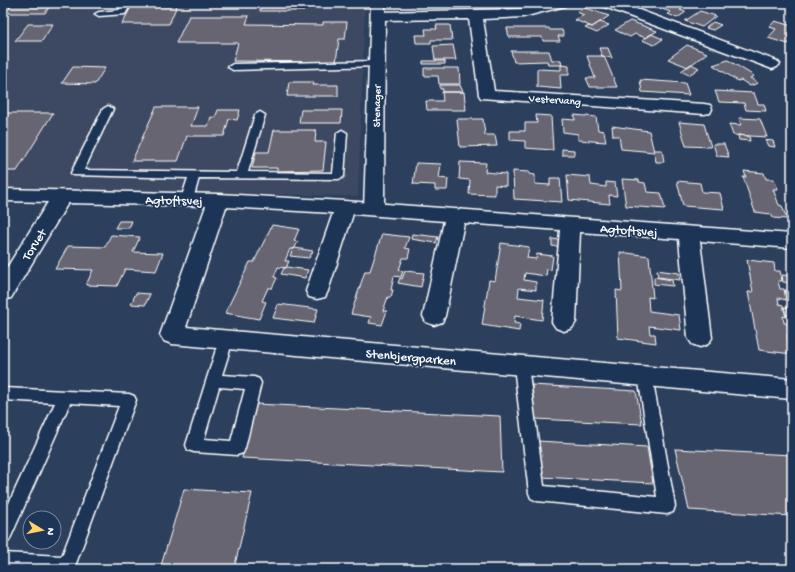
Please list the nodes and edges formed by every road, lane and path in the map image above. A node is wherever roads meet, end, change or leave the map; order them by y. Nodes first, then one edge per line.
1 (128, 3) edge
2 (560, 3) edge
3 (607, 3) edge
4 (378, 9) edge
5 (99, 14) dead end
6 (474, 15) junction
7 (377, 64) junction
8 (772, 64) dead end
9 (233, 67) dead end
10 (108, 109) dead end
11 (704, 109) dead end
12 (260, 115) dead end
13 (342, 133) dead end
14 (195, 175) junction
15 (242, 175) junction
16 (3, 195) edge
17 (62, 196) junction
18 (187, 199) junction
19 (218, 200) junction
20 (345, 207) junction
21 (374, 209) junction
22 (455, 216) junction
23 (570, 225) junction
24 (689, 234) junction
25 (792, 241) edge
26 (317, 291) dead end
27 (3, 292) edge
28 (434, 316) dead end
29 (564, 322) dead end
30 (700, 338) dead end
31 (226, 340) junction
32 (521, 366) junction
33 (645, 376) junction
34 (214, 380) junction
35 (792, 389) edge
36 (4, 396) edge
37 (66, 397) junction
38 (3, 535) edge
39 (3, 562) edge

1 - 5 lane
2 - 6 street
3 - 8 street
4 - 6 street
4 - 7 street, Stenager
6 - 11 street, Vestervang
7 - 9 lane
7 - 21 street, Stenager
10 - 14 lane
12 - 15 lane
13 - 15 lane
14 - 15 lane
14 - 18 lane
16 - 17 street, Agtoftsvej
17 - 18 street, Agtoftsvej
17 - 27 street, Torvet
18 - 19 street, Agtoftsvej
19 - 20 street, Agtoftsvej
19 - 31 street, Stenbjergparken
20 - 21 street, Agtoftsvej
20 - 26 street
21 - 22 street, Agtoftsvej
22 - 23 street, Agtoftsvej
22 - 28 street
23 - 24 street, Agtoftsvej
23 - 29 street
24 - 25 street, Agtoftsvej
24 - 30 street
31 - 32 street, Stenbjergparken
31 - 34 lane
32 - 33 street, Stenbjergparken
32 - 33 lane
33 - 35 street, Stenbjergparken
34 - 34 lane
36 - 37 lane
37 - 38 lane
37 - 39 lane

